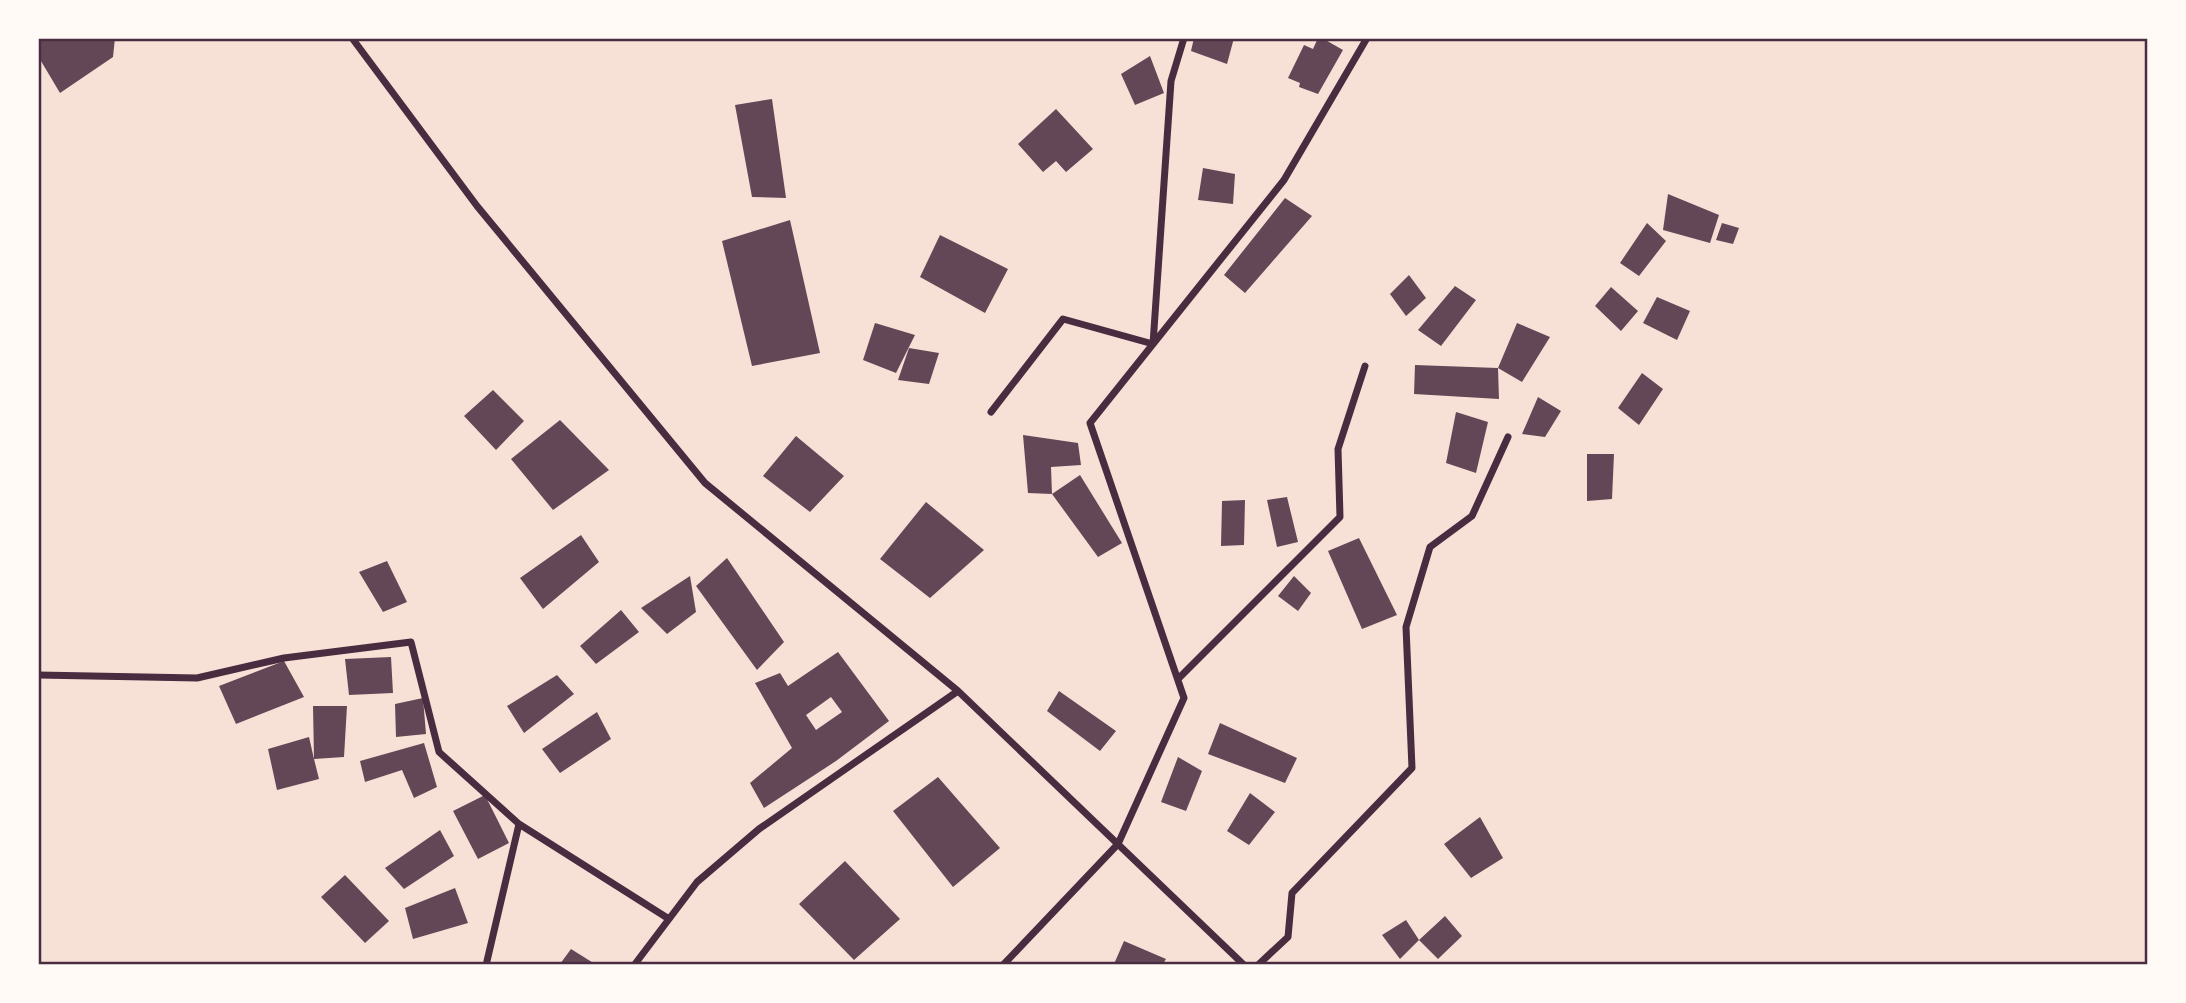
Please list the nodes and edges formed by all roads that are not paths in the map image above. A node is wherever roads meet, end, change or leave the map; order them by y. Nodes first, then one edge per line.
1 (352, 38) edge
2 (1184, 38) edge
3 (1367, 38) edge
4 (1153, 344) junction
5 (1365, 366) dead end
6 (991, 412) dead end
7 (1508, 437) dead end
8 (38, 675) edge
9 (1178, 679) junction
10 (958, 691) junction
11 (519, 824) junction
12 (1118, 844) junction
13 (669, 919) junction
14 (486, 961) dead end
15 (635, 964) edge
16 (1004, 964) edge
17 (1243, 964) edge
18 (1259, 964) edge

1 - 10 street
2 - 4 street
3 - 4 street
4 - 6 street
4 - 9 street
5 - 9 street
7 - 18 street
8 - 11 street
9 - 12 street
10 - 12 street
10 - 13 street
11 - 13 street
11 - 14 street
12 - 16 street
12 - 17 street
13 - 15 street

